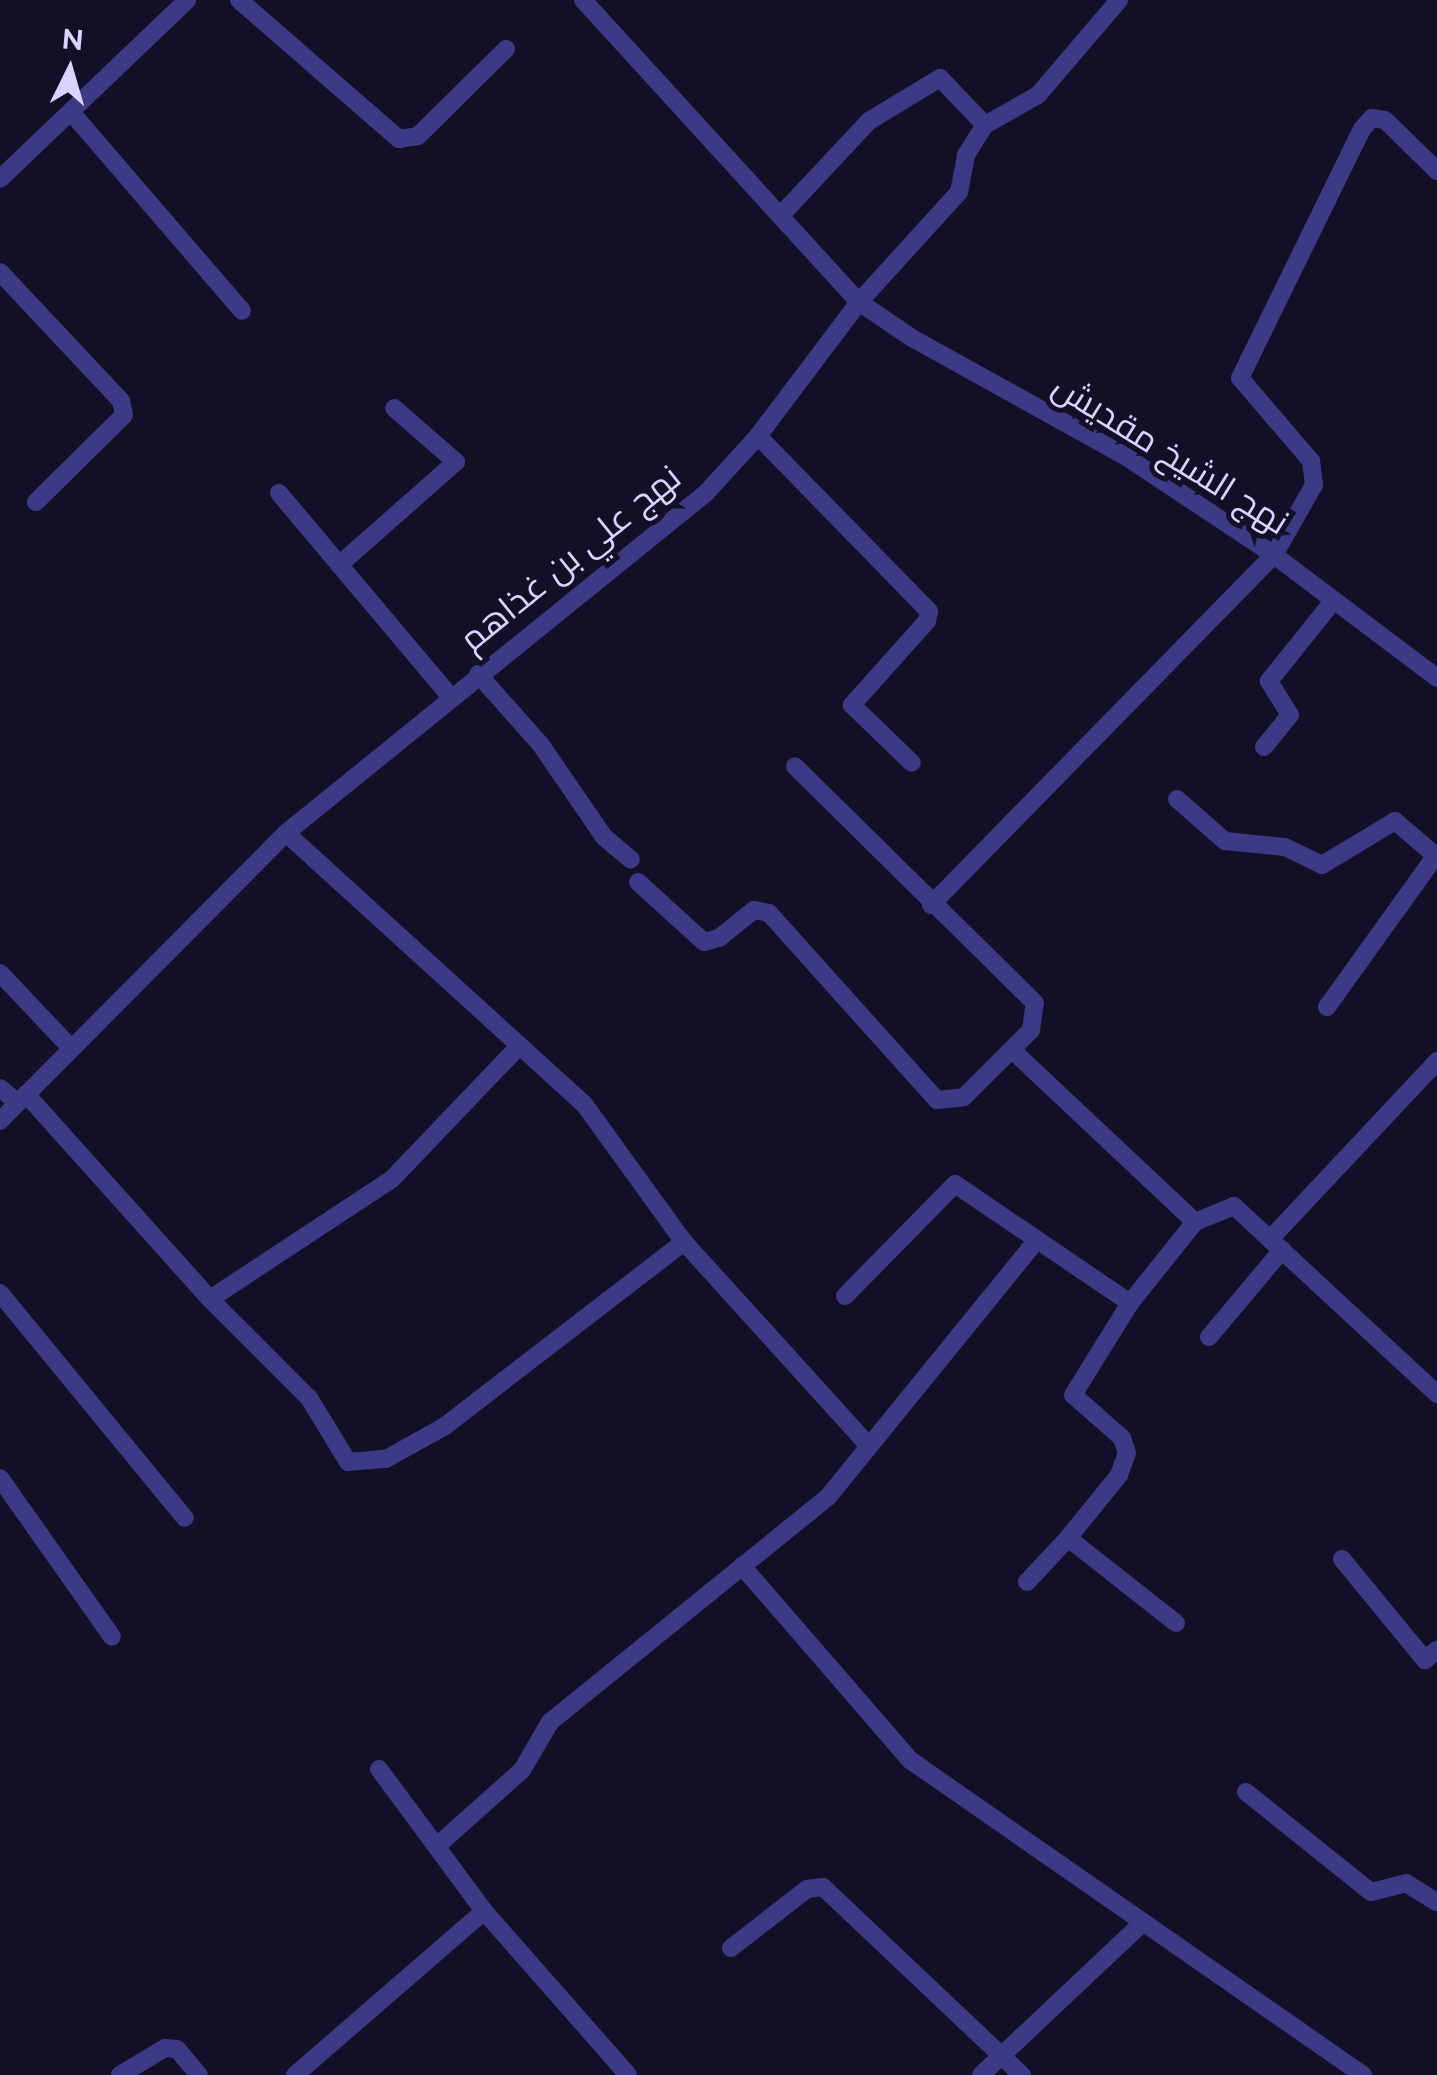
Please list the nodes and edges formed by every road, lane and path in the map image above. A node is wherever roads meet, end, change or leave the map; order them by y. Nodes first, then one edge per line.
1 (187, 0) edge
2 (240, 0) edge
3 (583, 0) edge
4 (1119, 0) edge
5 (506, 49) dead end
6 (71, 112) junction
7 (985, 125) junction
8 (1437, 171) edge
9 (0, 179) edge
10 (781, 215) junction
11 (0, 272) edge
12 (859, 302) junction
13 (242, 312) dead end
14 (394, 408) dead end
15 (758, 436) junction
16 (279, 494) dead end
17 (36, 502) dead end
18 (1274, 555) junction
19 (340, 564) junction
20 (1334, 600) junction
21 (478, 674) junction
22 (1437, 678) edge
23 (450, 696) junction
24 (1264, 747) dead end
25 (912, 763) dead end
26 (795, 766) dead end
27 (1177, 799) dead end
28 (286, 833) junction
29 (1437, 855) edge
30 (631, 860) dead end
31 (638, 882) dead end
32 (931, 905) junction
33 (0, 973) edge
34 (1326, 1007) dead end
35 (70, 1046) junction
36 (518, 1046) junction
37 (1012, 1050) junction
38 (1437, 1062) edge
39 (0, 1088) edge
40 (22, 1098) junction
41 (0, 1121) edge
42 (1195, 1222) junction
43 (1037, 1240) junction
44 (684, 1242) junction
45 (1276, 1244) junction
46 (0, 1293) edge
47 (845, 1296) dead end
48 (210, 1299) junction
49 (1130, 1303) junction
50 (1209, 1337) dead end
51 (1437, 1394) edge
52 (869, 1446) junction
53 (0, 1478) edge
54 (186, 1518) dead end
55 (1068, 1538) junction
56 (1342, 1560) dead end
57 (742, 1566) junction
58 (1028, 1582) dead end
59 (1176, 1624) dead end
60 (112, 1638) dead end
61 (1437, 1650) edge
62 (378, 1769) dead end
63 (1246, 1792) dead end
64 (438, 1846) junction
65 (1437, 1902) edge
66 (484, 1911) junction
67 (1141, 1924) junction
68 (731, 1948) dead end
69 (1002, 2055) junction
70 (120, 2075) edge
71 (200, 2075) edge
72 (295, 2075) edge
73 (628, 2075) edge
74 (981, 2075) edge
75 (1022, 2075) edge
76 (1363, 2075) edge

1 - 6 street
2 - 5 street
3 - 10 street, نهج الشيخ مقديش
4 - 7 street
6 - 9 street
6 - 13 street
7 - 10 street
7 - 12 street, نهج علي بن غذاهم
8 - 18 street
10 - 12 street, نهج الشيخ مقديش
11 - 17 street
12 - 15 street, نهج علي بن غذاهم
12 - 18 street, نهج الشيخ مقديش
14 - 19 street
15 - 21 street, نهج علي بن غذاهم
15 - 25 street
16 - 19 street
18 - 20 street, نهج الشيخ مقديش
18 - 32 street
19 - 23 street
20 - 22 street, نهج الشيخ مقديش
20 - 24 street
21 - 23 street, نهج علي بن غذاهم
21 - 30 street
23 - 28 street, نهج علي بن غذاهم
26 - 32 street
27 - 29 street
28 - 35 street, نهج علي بن غذاهم
28 - 36 street
29 - 34 street
31 - 37 street
32 - 37 street
33 - 35 street
35 - 40 street, نهج علي بن غذاهم
36 - 44 street
36 - 48 street
37 - 42 street
38 - 45 street
39 - 40 street
40 - 41 street, نهج علي بن غذاهم
40 - 48 street
42 - 45 street
42 - 49 street
43 - 47 street
43 - 49 street
43 - 52 street
44 - 48 street
44 - 52 street
45 - 50 street
45 - 51 street
46 - 54 street
49 - 55 street
52 - 57 street
53 - 60 street
55 - 58 street
55 - 59 street
56 - 61 street
57 - 64 street
57 - 67 street
62 - 64 street
63 - 65 street
64 - 66 street
66 - 72 street
66 - 73 street
67 - 69 street
67 - 76 street
68 - 69 street
69 - 74 street
69 - 75 street
70 - 71 street

